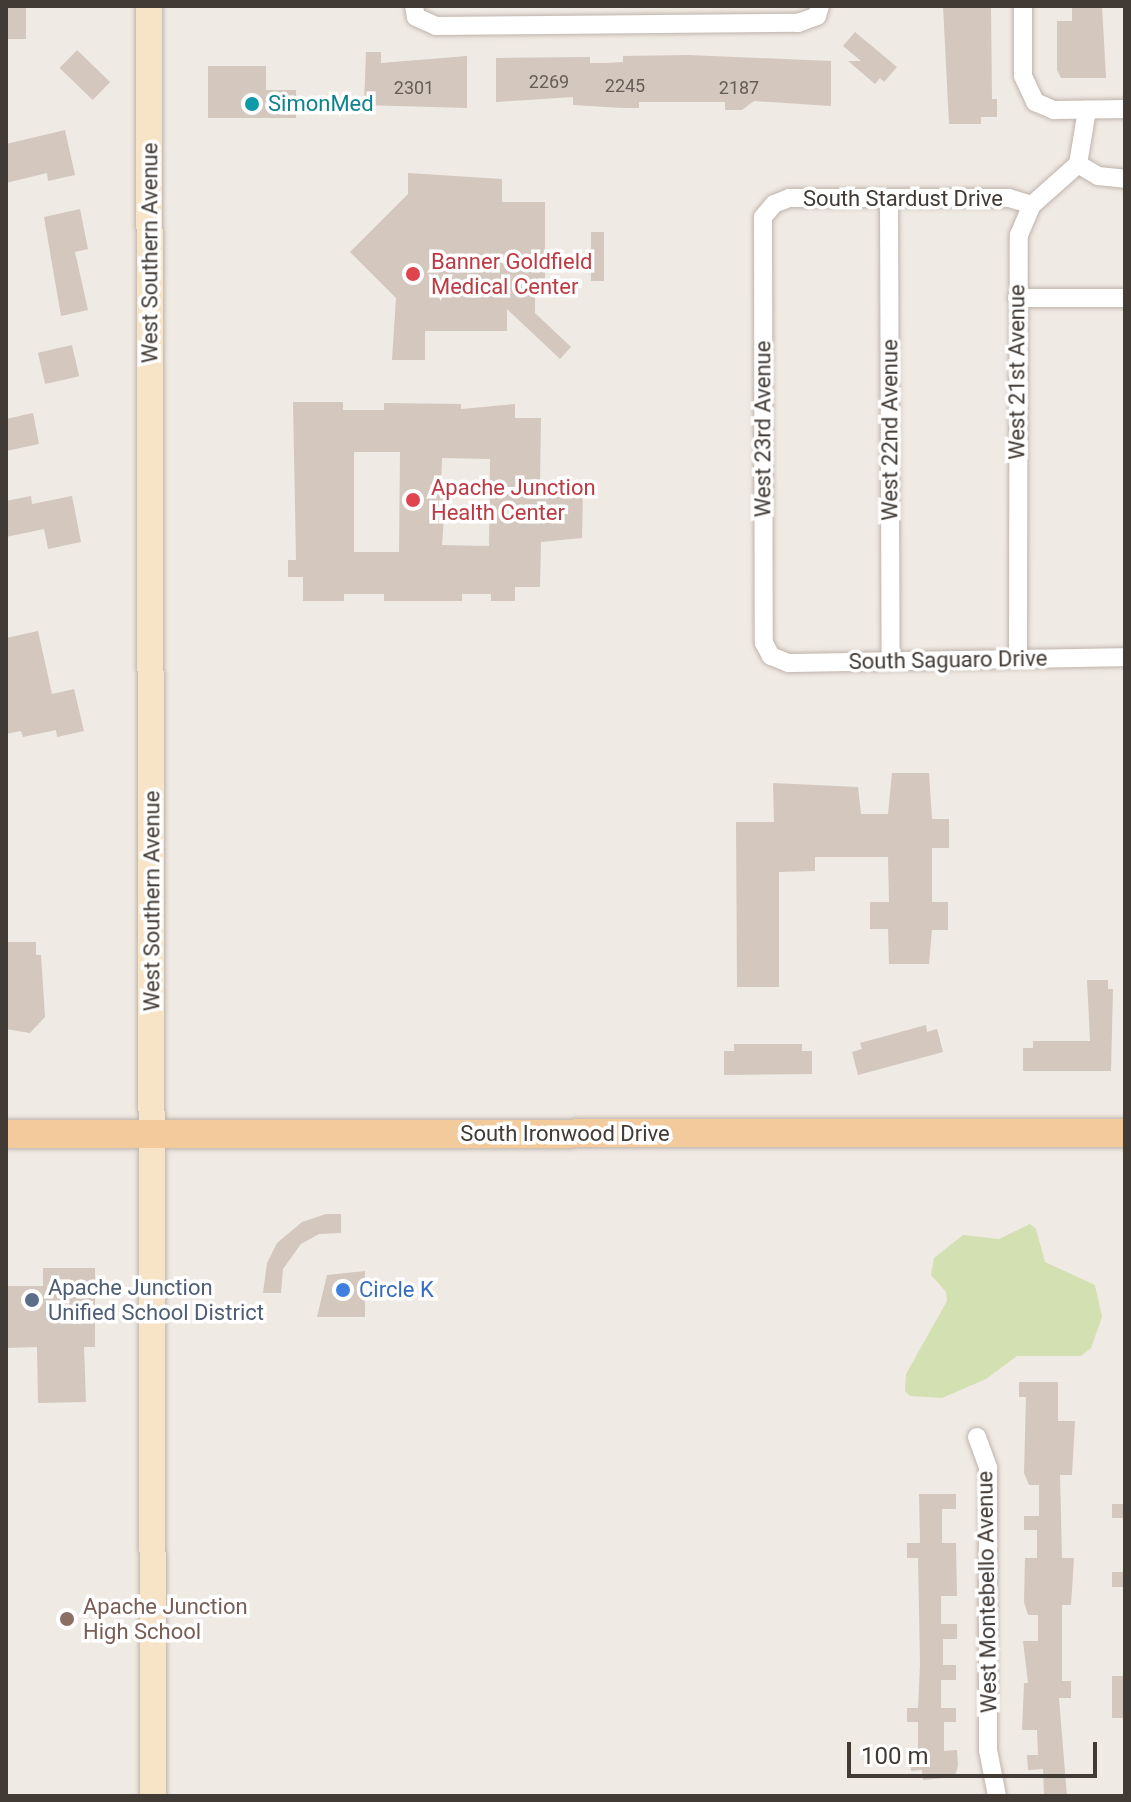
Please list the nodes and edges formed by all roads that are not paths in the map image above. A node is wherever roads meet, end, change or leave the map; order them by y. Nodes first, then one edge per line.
1 (149, 6) edge
2 (1023, 6) edge
3 (818, 11) edge
4 (415, 12) edge
5 (619, 15) edge
6 (1125, 109) edge
7 (1087, 110) junction
8 (1078, 164) junction
9 (1125, 179) edge
10 (889, 198) junction
11 (774, 204) joint
12 (1032, 205) junction
13 (1017, 298) junction
14 (1125, 298) edge
15 (771, 656) joint
16 (1125, 657) edge
17 (1018, 659) junction
18 (891, 661) junction
19 (1125, 1133) edge
20 (6, 1134) edge
21 (152, 1134) junction
22 (977, 1437) dead end
23 (153, 1796) edge
24 (997, 1796) edge

1 - 21 main road, West Southern Avenue
2 - 7 street
3 - 5 street
4 - 5 street
6 - 7 street
7 - 8 street
8 - 9 street
8 - 12 street, West 21st Avenue
10 - 11 street, South Stardust Drive
10 - 12 street, South Stardust Drive
10 - 18 street, West 22nd Avenue
11 - 15 street, West 23rd Avenue
12 - 13 street, West 21st Avenue
13 - 14 street
13 - 17 street, West 21st Avenue
15 - 18 street, South Saguaro Drive
16 - 17 street, South Saguaro Drive
17 - 18 street, South Saguaro Drive
19 - 21 main road, South Ironwood Drive
20 - 21 main road, South Ironwood Drive
21 - 23 main road, West Southern Avenue
22 - 24 street, West Montebello Avenue

